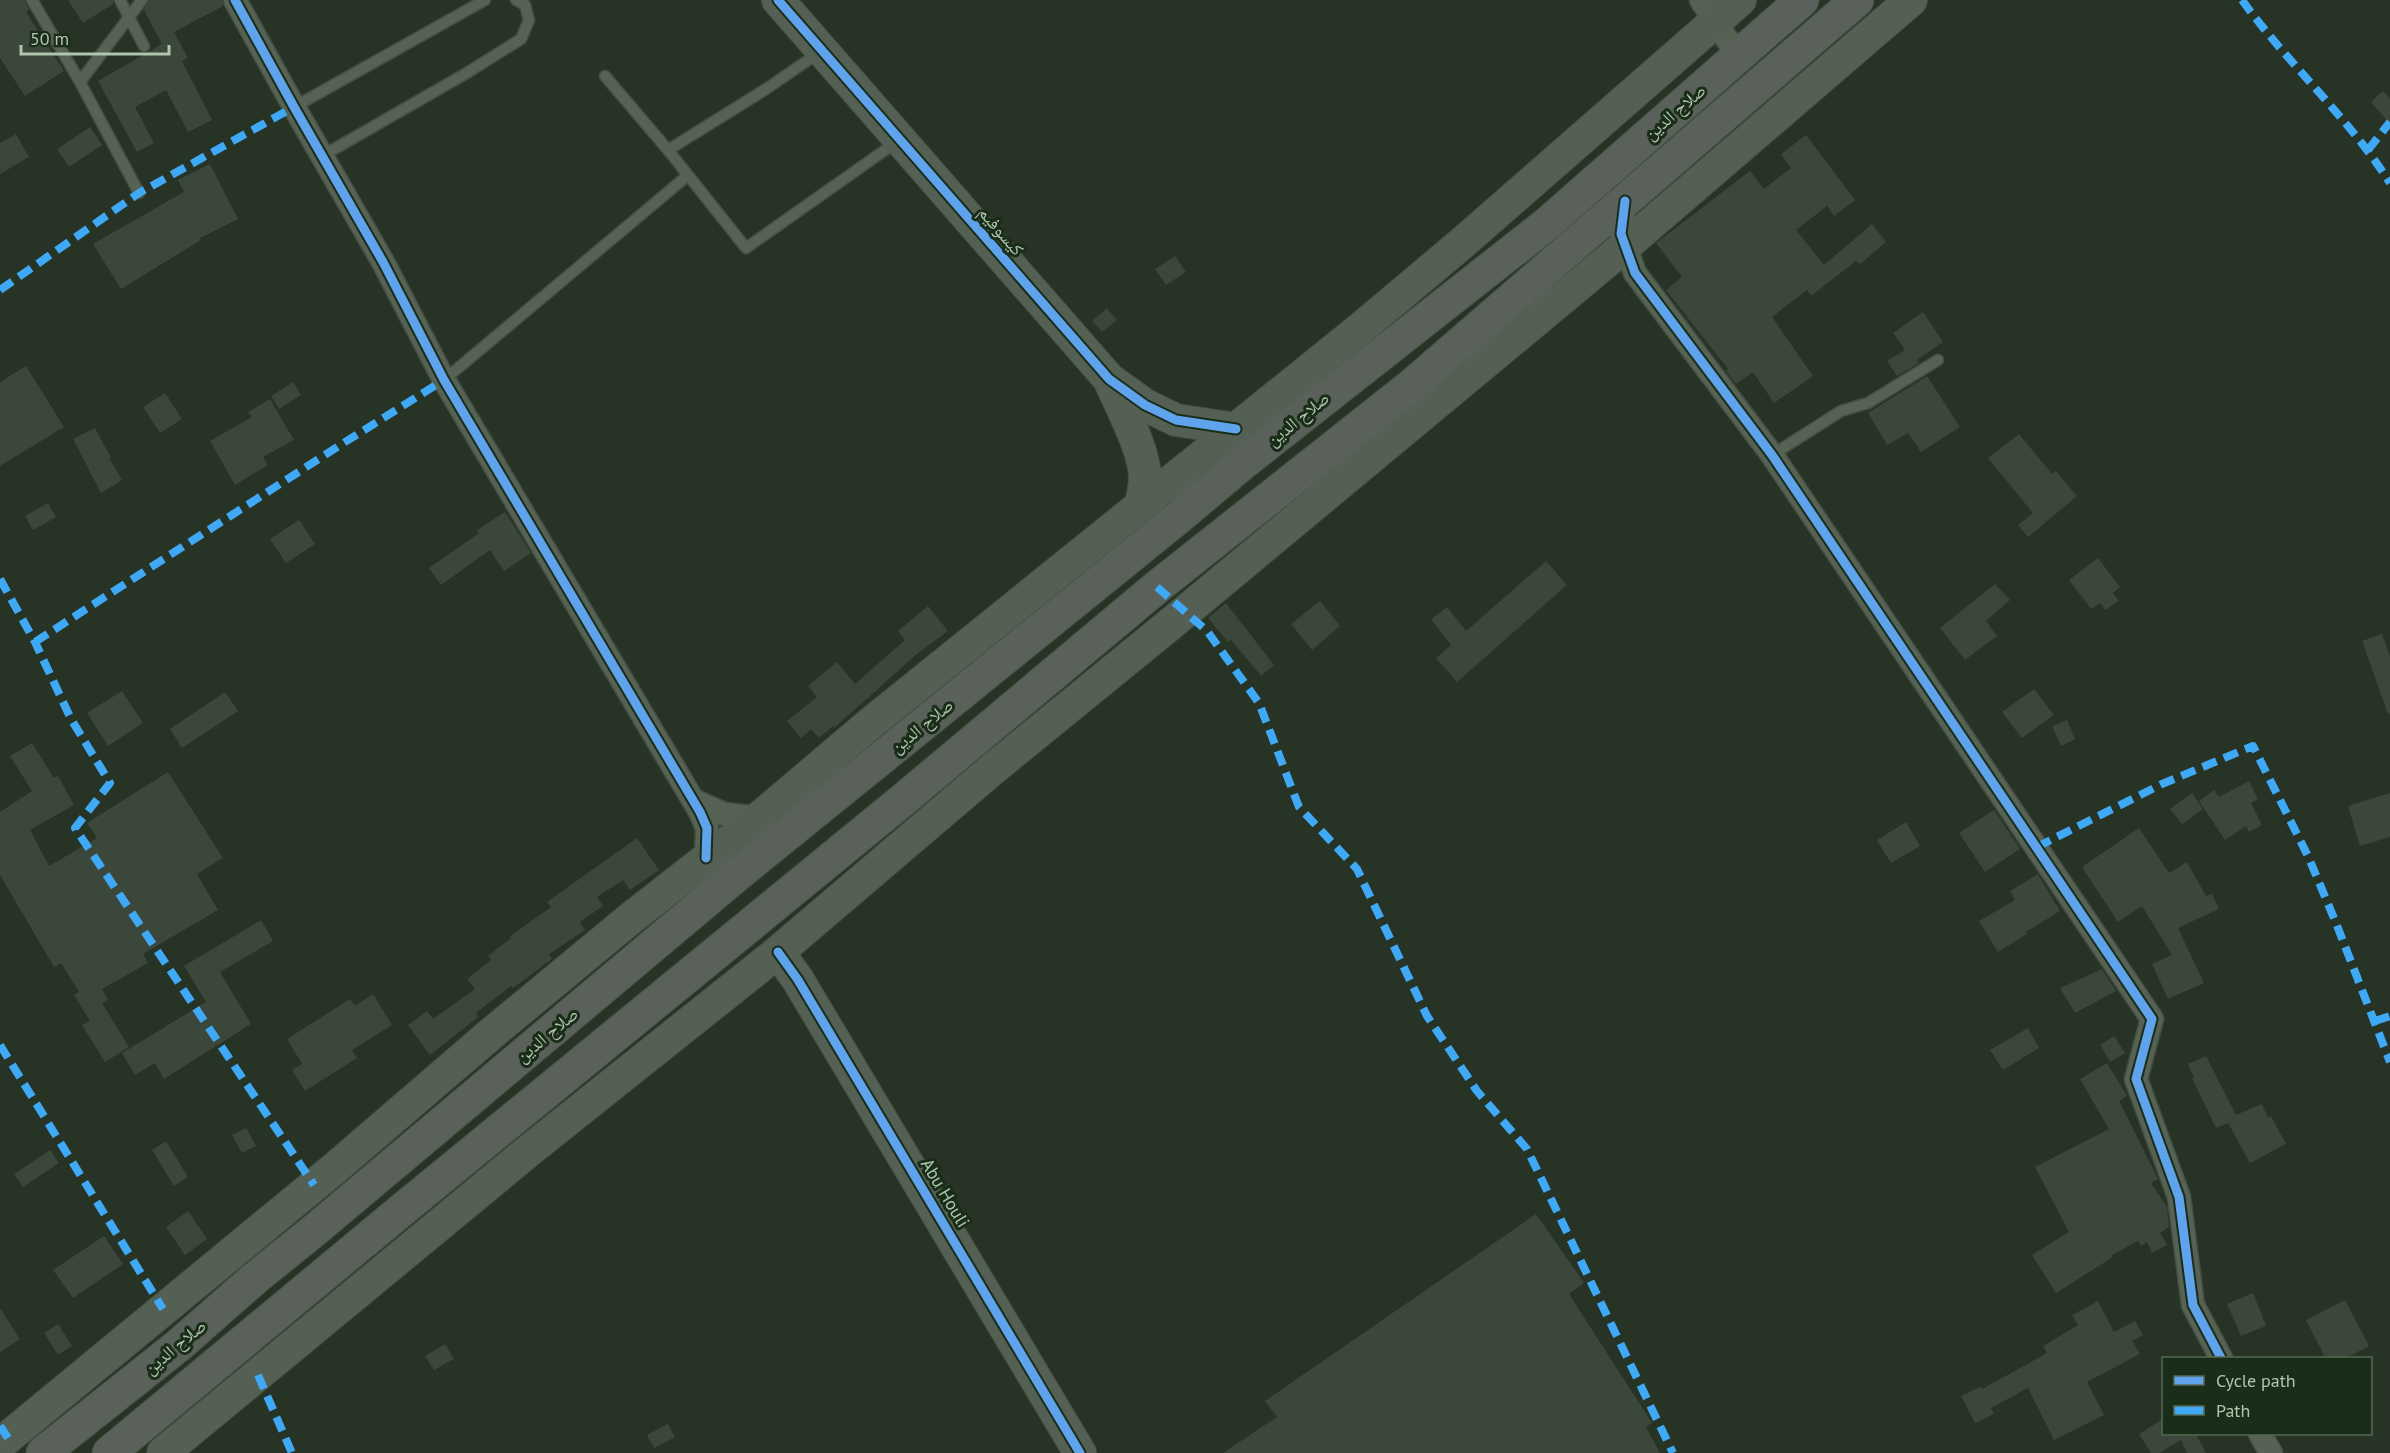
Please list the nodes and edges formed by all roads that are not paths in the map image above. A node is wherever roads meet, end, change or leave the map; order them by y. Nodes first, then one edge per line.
1 (32, 0) edge
2 (120, 0) edge
3 (142, 0) edge
4 (235, 0) edge
5 (485, 0) edge
6 (516, 0) edge
7 (778, 0) edge
8 (1740, 0) edge
9 (1802, 0) edge
10 (1857, 0) edge
11 (1911, 0) edge
12 (1707, 11) edge
13 (131, 18) junction
14 (144, 46) dead end
15 (823, 50) junction
16 (1738, 56) junction
17 (605, 76) dead end
18 (80, 82) junction
19 (294, 107) junction
20 (901, 140) junction
21 (668, 150) junction
22 (322, 156) junction
23 (687, 176) junction
24 (138, 193) dead end
25 (1625, 201) junction
26 (1624, 247) junction
27 (1938, 360) dead end
28 (1109, 378) junction
29 (444, 380) junction
30 (1236, 429) junction
31 (1772, 455) junction
32 (1141, 506) junction
33 (693, 800) junction
34 (759, 818) junction
35 (706, 858) junction
36 (778, 952) junction
37 (254, 1279) junction
38 (278, 1314) junction
39 (2220, 1357) edge
40 (2261, 1435) edge
41 (0, 1444) edge
42 (43, 1453) edge
43 (109, 1453) edge
44 (163, 1453) edge
45 (1080, 1453) edge
46 (2271, 1453) edge

1 - 18 lane
2 - 13 lane
3 - 13 lane
4 - 19 street
5 - 19 lane
6 - 22 lane
7 - 15 main road, كيسوفيم
8 - 12 main road
9 - 16 highway, صلاح الدين
10 - 25 highway, صلاح الدين
11 - 26 main road
12 - 16 street
12 - 30 main road
13 - 14 lane
13 - 18 lane
15 - 20 main road, كيسوفيم
15 - 21 lane
16 - 37 highway, صلاح الدين
17 - 21 lane
18 - 24 lane
19 - 22 street
20 - 23 lane
20 - 28 main road, كيسوفيم
21 - 23 lane
22 - 29 street
23 - 29 lane
25 - 26 street
25 - 38 highway, صلاح الدين
26 - 31 street
26 - 36 main road
27 - 31 lane
28 - 30 main road, كيسوفيم
28 - 32 main road, كيسوفيم
29 - 33 street
30 - 32 main road
31 - 39 street
32 - 34 main road
33 - 34 street
33 - 35 street
34 - 35 main road
35 - 41 main road
36 - 44 main road
36 - 45 main road, Abu Houli
37 - 38 highway
37 - 42 highway, صلاح الدين
38 - 43 highway, صلاح الدين
40 - 46 street

